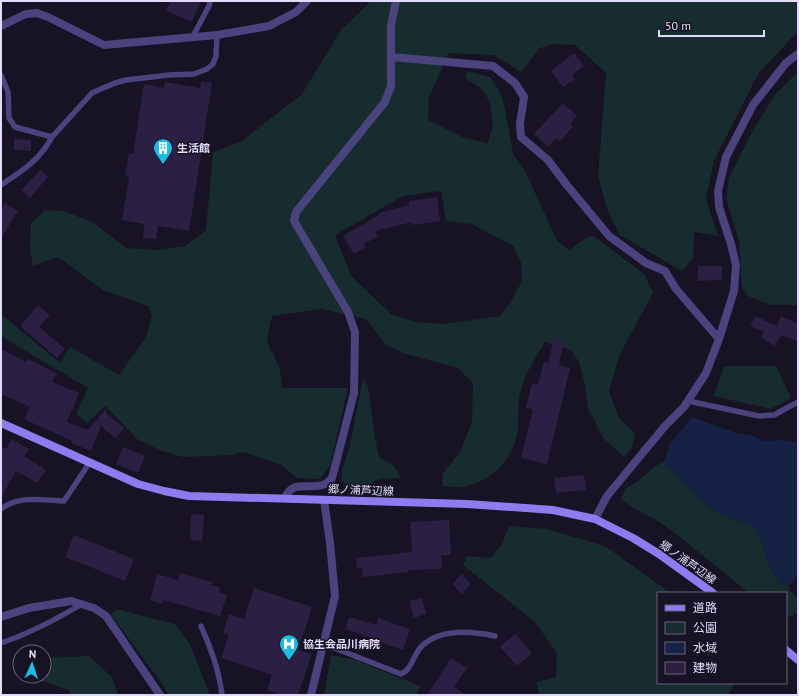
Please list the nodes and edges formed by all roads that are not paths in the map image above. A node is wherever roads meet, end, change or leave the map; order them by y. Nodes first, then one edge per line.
1 (210, 1) edge
2 (307, 1) edge
3 (396, 1) edge
4 (1, 26) edge
5 (217, 35) junction
6 (192, 38) junction
7 (798, 54) edge
8 (391, 57) junction
9 (1, 74) edge
10 (52, 137) junction
11 (1, 185) edge
12 (720, 338) junction
13 (688, 401) junction
14 (798, 402) edge
15 (1, 422) edge
16 (90, 462) junction
17 (286, 498) junction
18 (324, 500) junction
19 (1, 509) edge
20 (594, 519) junction
21 (712, 592) edge
22 (82, 604) junction
23 (1, 617) edge
24 (201, 626) dead end
25 (495, 636) dead end
26 (1, 643) edge
27 (324, 644) junction
28 (787, 651) edge
29 (798, 660) edge
30 (160, 695) edge
31 (222, 695) edge
32 (310, 695) edge

1 - 6 lane
2 - 5 street
3 - 8 street
4 - 6 street
5 - 6 street
5 - 10 lane
7 - 12 street
8 - 12 street
8 - 17 street
9 - 10 lane
10 - 11 lane
12 - 13 street
13 - 14 lane
13 - 20 street
15 - 16 main road, 郷ノ浦芦辺線
16 - 17 main road, 郷ノ浦芦辺線
16 - 19 lane
17 - 18 main road, 郷ノ浦芦辺線
18 - 20 main road, 郷ノ浦芦辺線
18 - 27 street
20 - 21 main road, 郷ノ浦芦辺線
22 - 23 street
22 - 26 lane
22 - 30 street
24 - 31 lane
25 - 27 lane
27 - 32 street
28 - 29 main road

